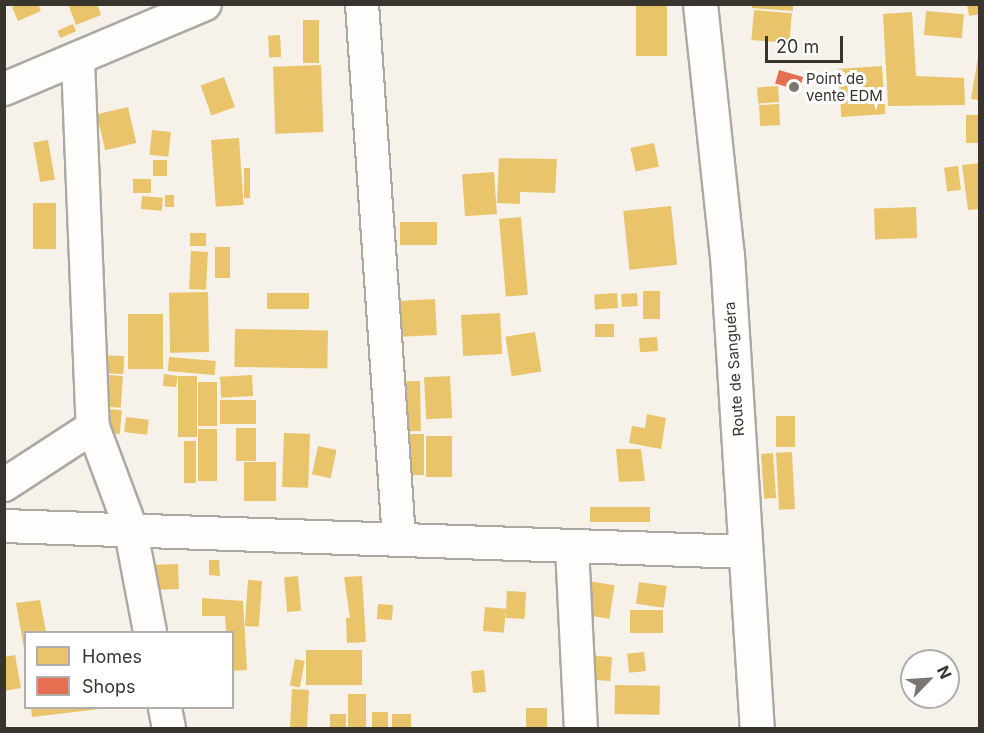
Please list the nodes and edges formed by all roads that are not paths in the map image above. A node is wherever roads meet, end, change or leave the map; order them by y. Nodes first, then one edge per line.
1 (205, 4) edge
2 (362, 4) edge
3 (699, 6) edge
4 (78, 61) junction
5 (4, 89) edge
6 (93, 428) junction
7 (4, 485) edge
8 (4, 526) edge
9 (130, 526) junction
10 (399, 538) junction
11 (572, 547) junction
12 (745, 552) junction
13 (150, 631) edge
14 (165, 709) edge
15 (169, 729) edge
16 (581, 729) edge
17 (757, 729) edge

1 - 4 street
2 - 10 street
3 - 12 street, Route de Sanguéra
4 - 5 street
4 - 6 street
6 - 7 street
6 - 9 street
8 - 9 street
9 - 10 street
9 - 13 street
10 - 11 street
11 - 12 street
11 - 16 street
12 - 17 street, Route de Sanguéra
14 - 15 street

